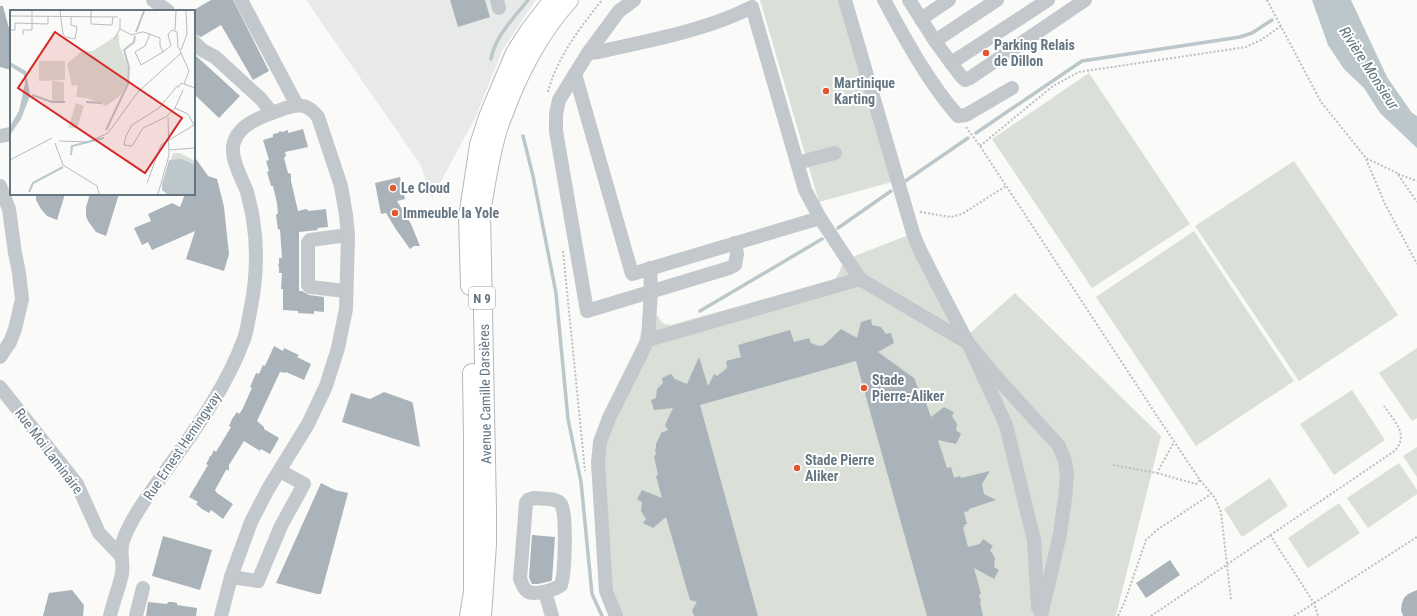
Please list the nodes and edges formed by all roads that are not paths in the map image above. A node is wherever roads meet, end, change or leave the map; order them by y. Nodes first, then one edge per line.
1 (153, 0) edge
2 (241, 0) edge
3 (552, 0) edge
4 (569, 0) edge
5 (634, 0) edge
6 (845, 0) edge
7 (884, 0) edge
8 (909, 0) edge
9 (949, 0) edge
10 (997, 0) edge
11 (1048, 0) edge
12 (1085, 0) edge
13 (751, 3) edge
14 (167, 10) edge
15 (921, 19) junction
16 (935, 41) junction
17 (195, 43) edge
18 (588, 53) junction
19 (951, 63) junction
20 (575, 74) junction
21 (1012, 88) dead end
22 (297, 105) junction
23 (272, 113) junction
24 (10, 134) edge
25 (0, 136) edge
26 (10, 144) edge
27 (0, 145) edge
28 (835, 153) dead end
29 (797, 163) junction
30 (0, 186) edge
31 (820, 218) junction
32 (348, 235) junction
33 (735, 243) junction
34 (650, 268) junction
35 (632, 274) junction
36 (860, 279) junction
37 (346, 291) junction
38 (651, 291) junction
39 (637, 296) junction
40 (648, 340) junction
41 (968, 343) junction
42 (0, 357) edge
43 (0, 387) edge
44 (280, 471) junction
45 (121, 556) junction
46 (231, 576) junction
47 (143, 588) dead end
48 (545, 592) junction
49 (110, 616) edge
50 (136, 616) edge
51 (221, 616) edge
52 (469, 616) edge
53 (482, 616) edge
54 (552, 616) edge
55 (616, 616) edge
56 (1039, 616) edge

1 - 14 street
2 - 22 street
3 - 52 main road, Avenue Camille Darsières / N 9
4 - 53 main road, Avenue Camille Darsières / N 9
5 - 18 street
6 - 41 street
7 - 21 street
8 - 15 street
9 - 15 street
10 - 16 street
11 - 19 street
12 - 19 street
13 - 18 street
13 - 29 street
15 - 16 street
16 - 19 street
17 - 23 street
18 - 20 street
20 - 35 street
20 - 39 street
22 - 23 street, Rue Ernest Hemingway
22 - 32 street
23 - 45 street, Rue Ernest Hemingway
24 - 25 street
26 - 27 street
28 - 29 street
29 - 31 street
30 - 42 street
31 - 33 street
31 - 36 street
32 - 37 street
32 - 37 street
33 - 34 street
33 - 38 street
34 - 35 street
34 - 38 street
35 - 39 street
36 - 40 street
36 - 41 street
37 - 44 street
38 - 39 street
38 - 40 street
40 - 55 street
41 - 56 street
41 - 56 street
43 - 45 street, Rue Moi Laminaire
44 - 46 street
44 - 46 street
45 - 49 street, Rue Ernest Hemingway
46 - 51 street
47 - 50 street
48 - 48 street
48 - 54 street

